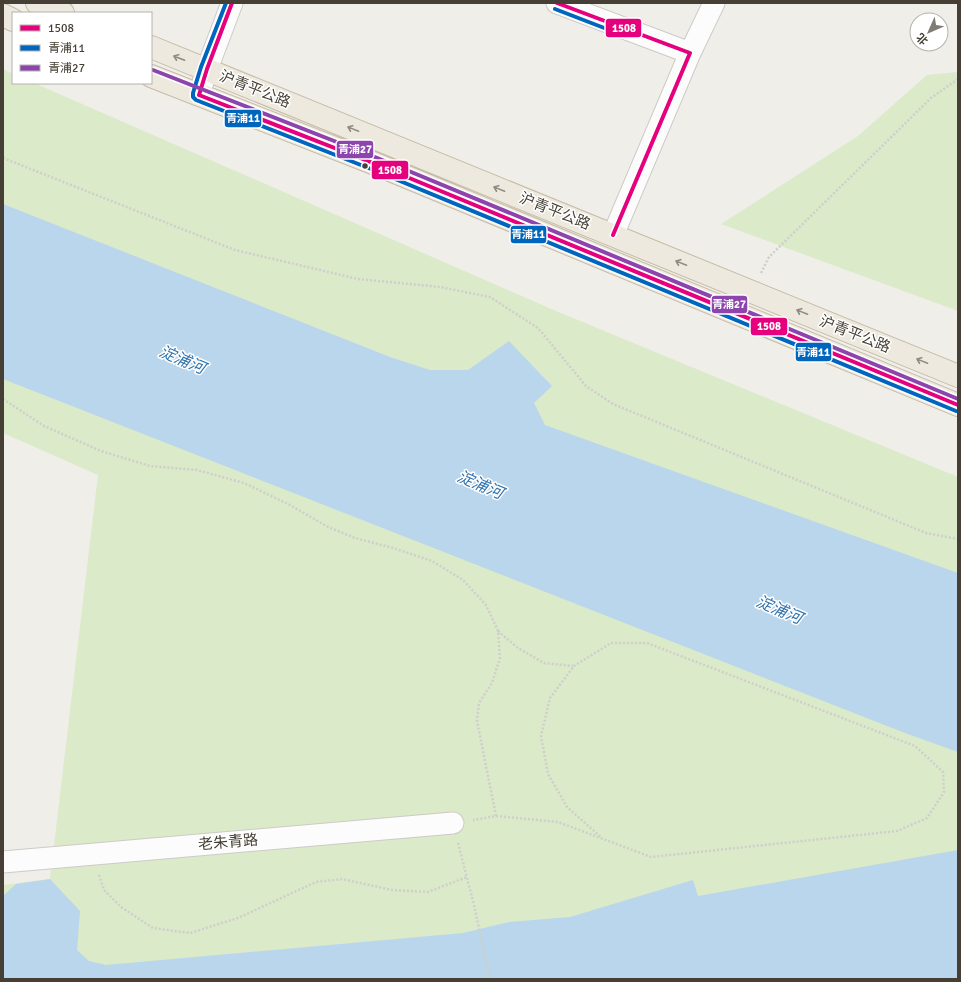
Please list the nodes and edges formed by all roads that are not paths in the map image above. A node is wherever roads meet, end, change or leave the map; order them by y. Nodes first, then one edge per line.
1 (37, 3) edge
2 (232, 3) edge
3 (557, 3) edge
4 (714, 3) edge
5 (60, 12) edge
6 (152, 47) edge
7 (690, 53) junction
8 (207, 69) junction
9 (152, 76) edge
10 (199, 95) junction
11 (613, 235) junction
12 (958, 376) edge
13 (958, 405) edge
14 (453, 823) road end
15 (3, 862) edge

1 - 5 highway
2 - 8 street
3 - 7 street
4 - 7 street
8 -> 6 highway, 沪青平公路
7 - 11 street
8 - 10 street
11 -> 8 highway, 沪青平公路
9 - 10 highway, 沪青平公路
10 - 13 highway, 沪青平公路
12 -> 11 highway, 沪青平公路
14 - 15 street, 老朱青路

